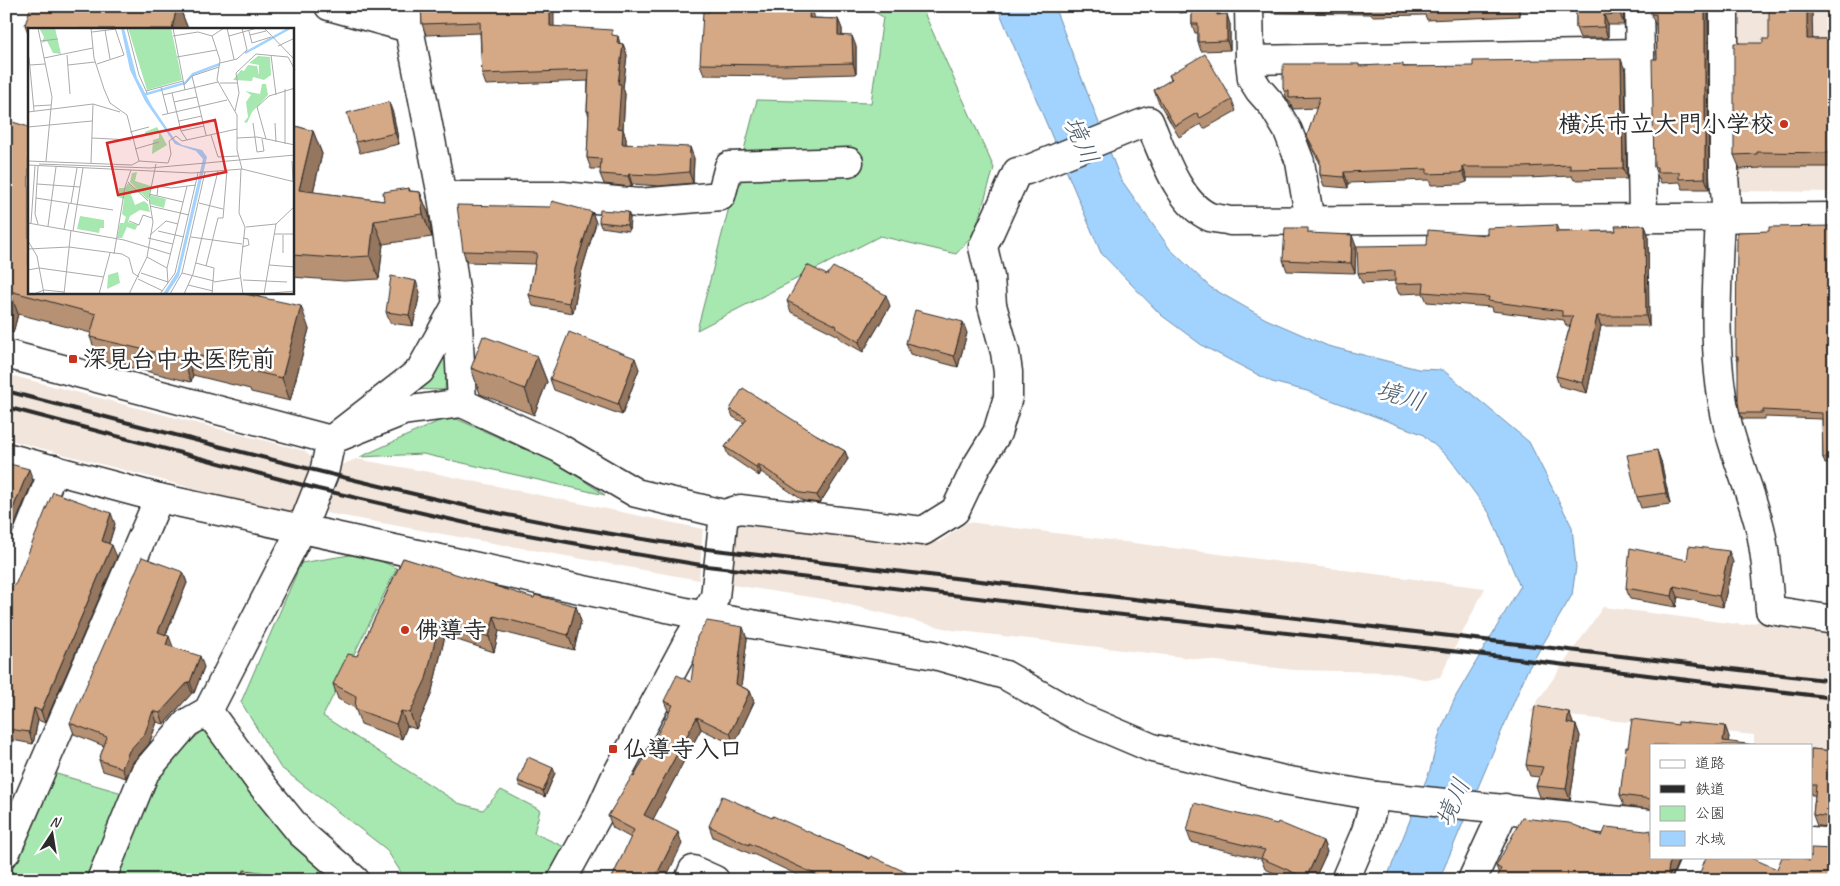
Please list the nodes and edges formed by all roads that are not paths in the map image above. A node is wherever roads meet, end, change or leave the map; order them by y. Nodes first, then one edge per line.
1 (329, 6) edge
2 (1249, 6) edge
3 (1639, 6) edge
4 (1724, 6) edge
5 (409, 17) edge
6 (1640, 53) junction
7 (1250, 60) junction
8 (849, 162) dead end
9 (442, 196) junction
10 (1834, 216) edge
11 (1642, 217) junction
12 (1723, 218) junction
13 (1310, 220) junction
14 (456, 304) junction
15 (6, 354) edge
16 (462, 403) junction
17 (331, 440) junction
18 (6, 457) edge
19 (54, 470) junction
20 (159, 498) junction
21 (724, 514) junction
22 (302, 528) junction
23 (6, 589) edge
24 (704, 616) junction
25 (1834, 620) edge
26 (208, 711) junction
27 (1376, 796) junction
28 (1501, 807) junction
29 (1650, 824) edge
30 (1812, 841) edge
31 (1834, 843) edge
32 (6, 852) edge
33 (1698, 858) edge
34 (101, 880) edge
35 (356, 880) edge
36 (562, 880) edge
37 (689, 880) edge
38 (715, 880) edge
39 (1345, 880) edge
40 (1472, 880) edge
41 (1687, 880) edge

1 - 5 street
2 - 7 street
3 - 6 street
4 - 12 street
5 - 9 street
6 - 7 street
6 - 11 street
7 - 13 street
8 - 9 street
9 - 14 street
10 - 12 street
11 - 12 street
11 - 13 street
12 - 25 street
13 - 21 street
14 - 16 street
14 - 17 street
15 - 17 street
16 - 17 street
16 - 21 street
17 - 22 street
18 - 19 street
19 - 20 street
19 - 23 street
20 - 22 street
20 - 32 street
21 - 24 street
22 - 24 street
22 - 26 street
24 - 27 street
24 - 36 street
26 - 34 street
26 - 35 street
27 - 28 street
27 - 39 street
28 - 29 street
28 - 40 street
30 - 31 street
33 - 41 street
37 - 38 street

